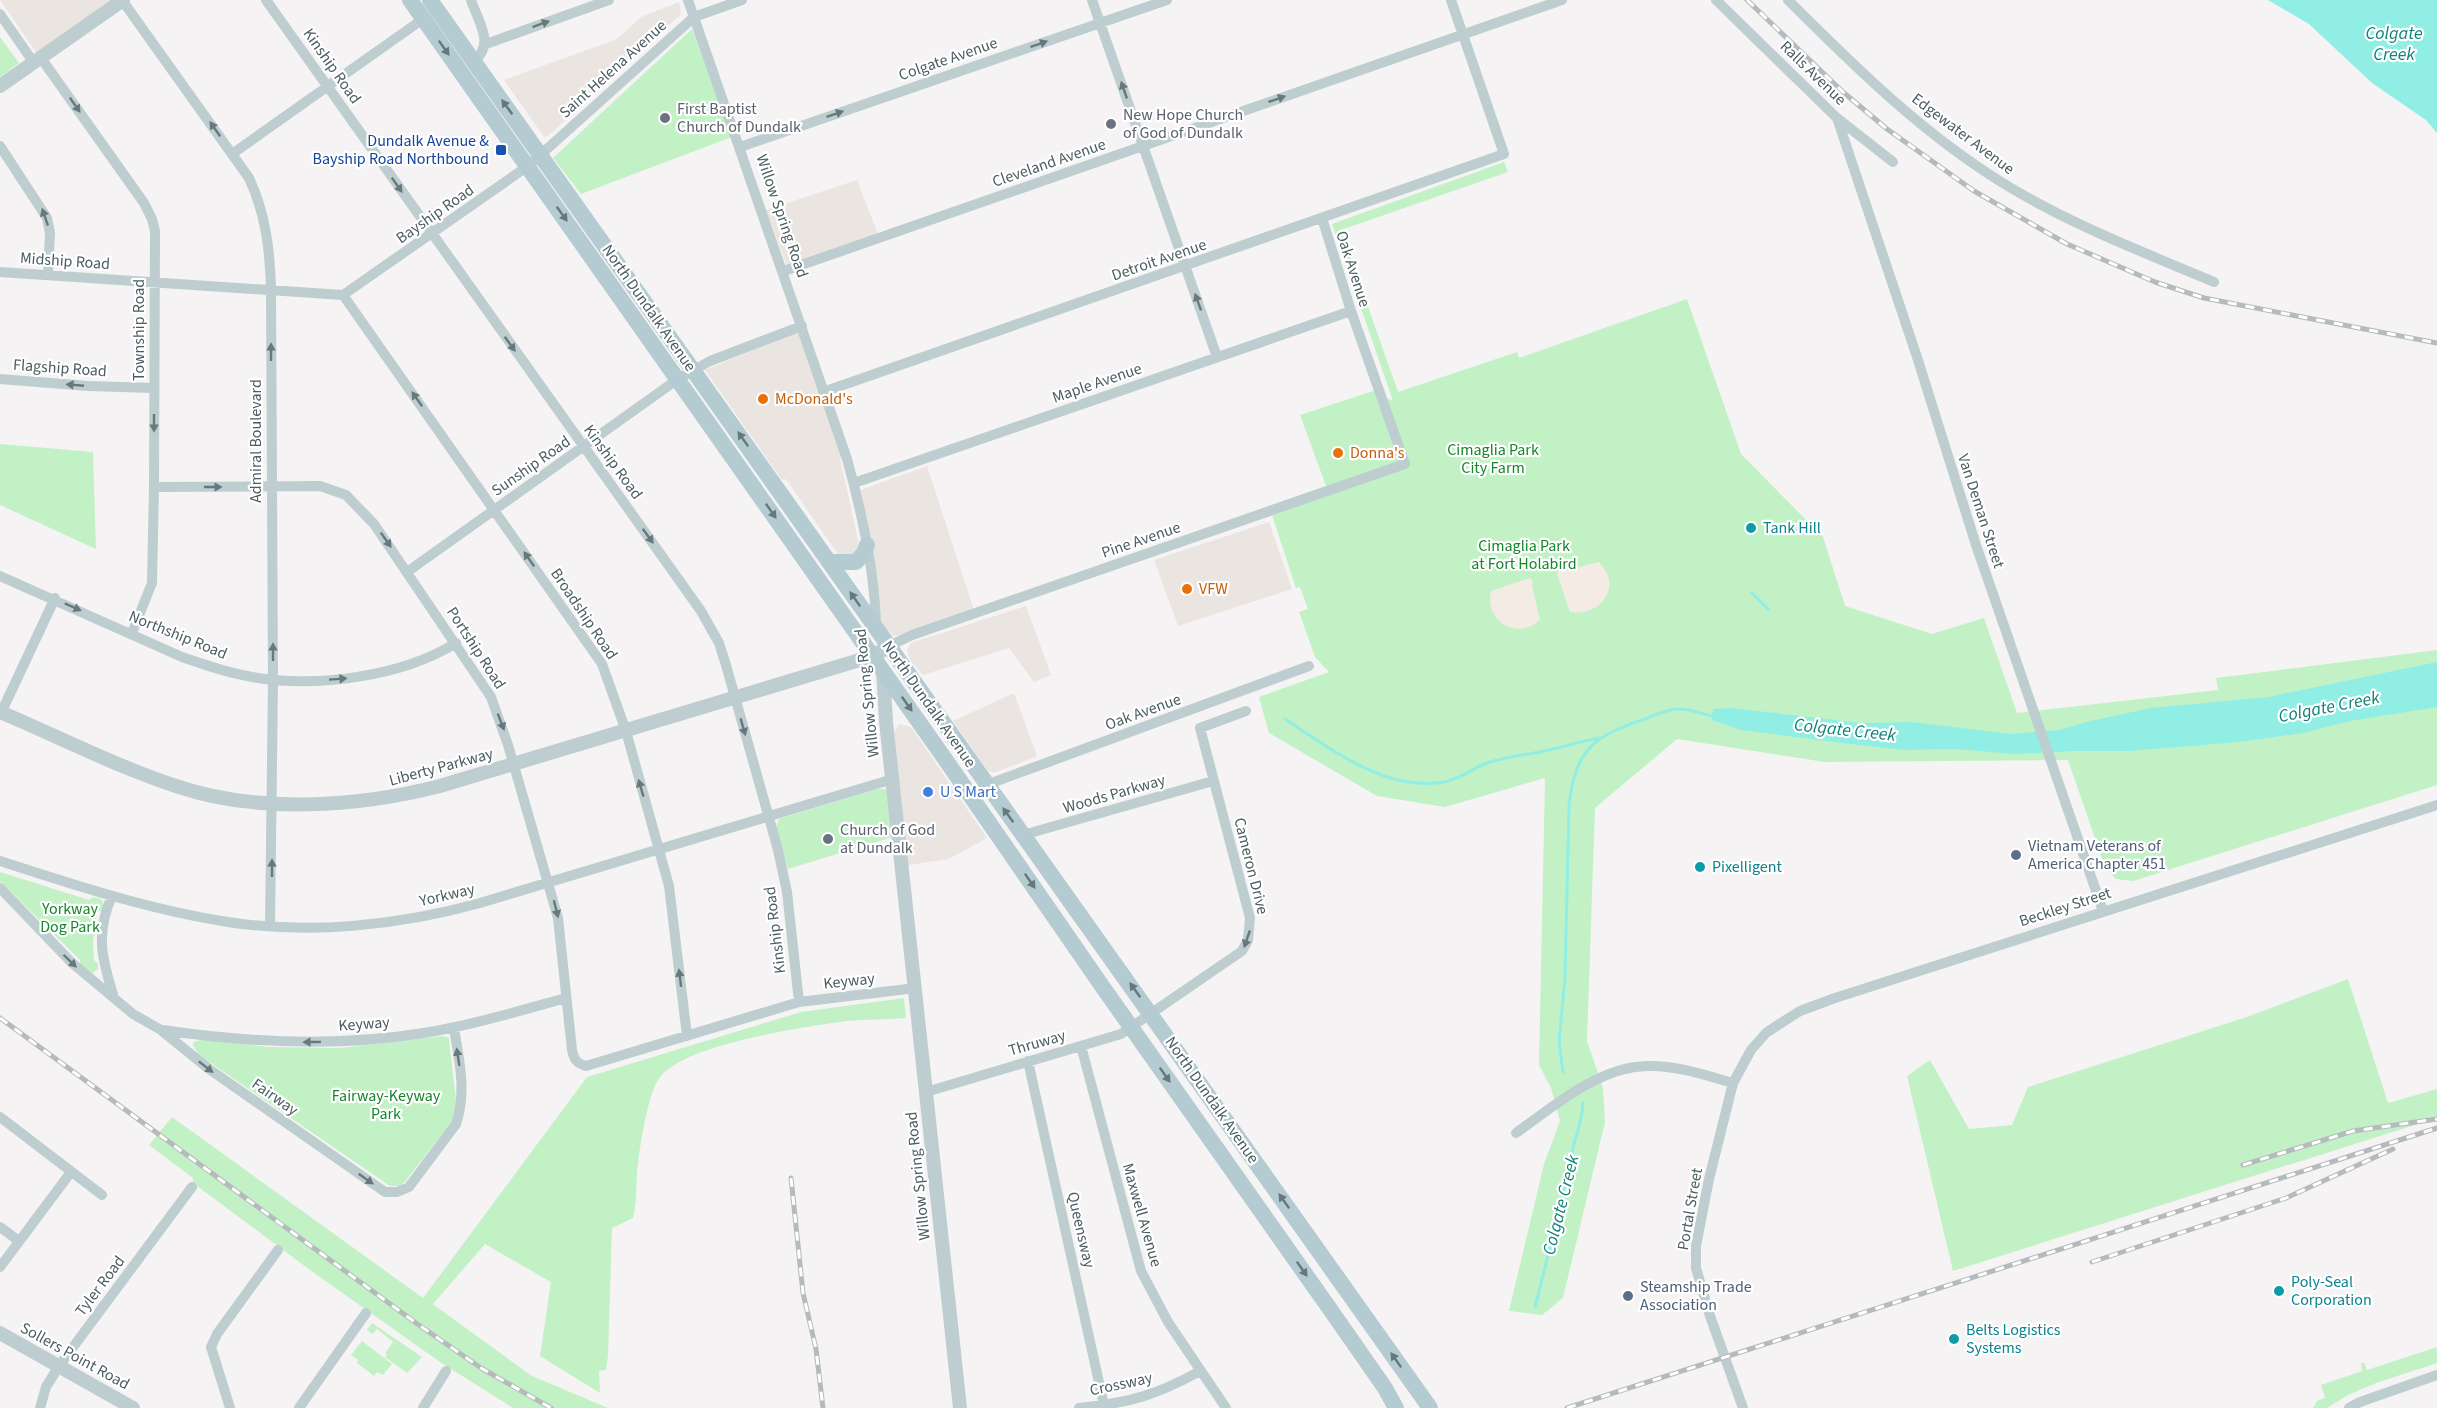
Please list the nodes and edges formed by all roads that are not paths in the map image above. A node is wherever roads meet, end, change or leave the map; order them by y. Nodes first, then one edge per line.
1 (122, 0) edge
2 (266, 0) edge
3 (410, 0) edge
4 (430, 0) edge
5 (471, 0) edge
6 (609, 0) edge
7 (688, 0) edge
8 (742, 0) edge
9 (1092, 0) edge
10 (1167, 0) edge
11 (1451, 0) edge
12 (1562, 0) edge
13 (1716, 0) edge
14 (1788, 0) edge
15 (0, 14) edge
16 (694, 17) junction
17 (423, 19) junction
18 (1100, 22) junction
19 (1463, 33) junction
20 (486, 44) junction
21 (37, 60) junction
22 (474, 62) junction
23 (328, 85) junction
24 (0, 86) edge
25 (1837, 118) junction
26 (1143, 146) junction
27 (0, 147) edge
28 (740, 147) junction
29 (232, 154) junction
30 (542, 154) junction
31 (1893, 162) dead end
32 (528, 166) junction
33 (1322, 218) junction
34 (431, 233) junction
35 (1185, 267) junction
36 (784, 271) junction
37 (0, 272) edge
38 (48, 275) junction
39 (154, 282) junction
40 (2214, 282) dead end
41 (272, 291) junction
42 (343, 295) junction
43 (1351, 311) junction
44 (802, 326) junction
45 (1217, 357) junction
46 (693, 370) junction
47 (0, 379) edge
48 (678, 379) junction
49 (154, 388) junction
50 (823, 392) junction
51 (584, 447) junction
52 (1405, 464) joint
53 (854, 483) junction
54 (272, 487) junction
55 (154, 488) junction
56 (495, 510) junction
57 (867, 545) junction
58 (829, 562) junction
59 (407, 572) junction
60 (0, 576) edge
61 (55, 598) junction
62 (876, 628) junction
63 (132, 633) junction
64 (456, 643) junction
65 (881, 656) junction
66 (1309, 666) dead end
67 (273, 680) junction
68 (734, 698) junction
69 (1246, 711) dead end
70 (1, 712) edge
71 (626, 731) junction
72 (514, 764) junction
73 (893, 779) junction
74 (1213, 781) junction
75 (986, 785) junction
76 (271, 802) junction
77 (2437, 805) edge
78 (768, 815) junction
79 (1023, 835) junction
80 (660, 848) junction
81 (0, 861) edge
82 (549, 882) junction
83 (0, 888) edge
84 (112, 896) junction
85 (2103, 910) junction
86 (270, 926) junction
87 (916, 988) junction
88 (114, 998) junction
89 (566, 998) junction
90 (799, 1002) junction
91 (1152, 1014) junction
92 (453, 1028) junction
93 (1131, 1028) junction
94 (161, 1030) junction
95 (687, 1036) junction
96 (1081, 1046) junction
97 (1028, 1061) junction
98 (580, 1064) joint
99 (1733, 1083) junction
100 (926, 1092) junction
101 (0, 1117) edge
102 (1516, 1133) dead end
103 (71, 1172) junction
104 (192, 1187) dead end
105 (102, 1194) dead end
106 (0, 1227) edge
107 (19, 1241) junction
108 (278, 1250) dead end
109 (0, 1267) edge
110 (366, 1313) dead end
111 (0, 1333) edge
112 (59, 1366) junction
113 (446, 1371) dead end
114 (1200, 1371) junction
115 (2437, 1375) edge
116 (1104, 1405) junction
117 (40, 1408) edge
118 (133, 1408) edge
119 (230, 1408) edge
120 (299, 1408) edge
121 (423, 1408) edge
122 (960, 1408) edge
123 (1079, 1408) edge
124 (1226, 1408) edge
125 (1396, 1408) edge
126 (1430, 1408) edge
127 (1743, 1408) edge
128 (2349, 1408) edge

1 - 21 street
29 -> 1 street, Admiral Boulevard
2 - 23 street, Kinship Road
3 - 17 main road, North Dundalk Avenue
4 - 22 main road, North Dundalk Avenue
5 - 20 street
20 -> 6 street
7 - 16 street, Willow Spring Road
8 - 16 street, Saint Helena Avenue
9 - 18 street
10 - 18 street, Colgate Avenue
11 - 19 street
12 - 19 street, Cleveland Avenue
13 - 25 street, Ralls Avenue
14 - 40 street, Edgewater Avenue
15 - 21 street, Township Road
16 - 28 street, Willow Spring Road
16 - 30 street, Saint Helena Avenue
17 - 23 street
17 -> 32 main road, North Dundalk Avenue
26 -> 18 street
28 -> 18 street, Colgate Avenue
26 -> 19 street, Cleveland Avenue
19 - 33 street, Detroit Avenue
20 - 22 street
21 - 24 street
21 -> 39 street, Township Road
30 -> 22 main road, North Dundalk Avenue
23 - 29 street
23 -> 34 street, Kinship Road
25 - 31 street, Ralls Avenue
25 - 85 street, Van Deman Street
26 - 35 street
26 - 36 street, Cleveland Avenue
38 -> 27 street
28 - 36 street, Willow Spring Road
29 - 41 street, Admiral Boulevard
30 - 32 street, Bayship Road
30 - 46 main road, North Dundalk Avenue
32 - 34 street, Bayship Road
32 -> 48 main road, North Dundalk Avenue
33 - 35 street, Detroit Avenue
33 - 43 street, Oak Avenue
34 - 42 street, Bayship Road
34 -> 51 street, Kinship Road
45 -> 35 street
35 - 50 street, Detroit Avenue
36 - 44 street, Willow Spring Road
37 - 38 street, Midship Road
38 - 39 street, Midship Road
39 - 41 street, Midship Road
39 - 49 street, Township Road
41 - 42 street, Midship Road
54 -> 41 street, Admiral Boulevard
56 -> 42 street, Broadship Road
43 - 45 street, Maple Avenue
43 - 52 street, Oak Avenue
44 - 46 street, Sunship Road
44 - 50 street, Willow Spring Road
45 - 53 street, Maple Avenue
46 - 48 street, Sunship Road
58 -> 46 main road, North Dundalk Avenue
49 -> 47 street, Flagship Road
48 - 51 street, Sunship Road
48 -> 65 main road, North Dundalk Avenue
49 -> 55 street, Township Road
50 - 53 street, Willow Spring Road
51 - 56 street, Sunship Road
51 -> 68 street, Kinship Road
52 - 65 street, Pine Avenue
53 - 57 street, Willow Spring Road
55 -> 54 street, Portship Road
54 -> 59 street, Portship Road
67 -> 54 street, Admiral Boulevard
55 - 63 street, Township Road
56 - 59 street, Sunship Road
71 -> 56 street, Broadship Road
57 - 58 main road
57 - 62 street, Willow Spring Road
62 -> 58 main road, North Dundalk Avenue
59 - 64 street, Portship Road
60 - 61 street, Northship Road
61 -> 63 street, Northship Road
61 - 70 street
62 - 65 main road, North Dundalk Avenue
63 - 67 street, Northship Road
67 -> 64 street, Northship Road
64 -> 72 street, Portship Road
65 - 68 street, Liberty Parkway
65 - 73 street, Willow Spring Road
65 - 75 main road, North Dundalk Avenue
65 -> 93 main road, North Dundalk Avenue
66 - 75 street, Oak Avenue
67 - 76 street, Admiral Boulevard
68 - 71 street, Liberty Parkway
68 -> 78 street, Kinship Road
69 - 74 street, Cameron Drive
70 - 76 street, Liberty Parkway
71 - 72 street, Liberty Parkway
80 -> 71 street, Broadship Road
72 - 76 street, Liberty Parkway
72 - 82 street, Portship Road
73 - 78 street, Yorkway
73 - 87 street, Willow Spring Road
74 - 79 street, Woods Parkway
74 -> 91 street, Cameron Drive
79 -> 75 main road, North Dundalk Avenue
86 -> 76 street, Admiral Boulevard
77 - 85 street, Beckley Street
78 - 80 street, Yorkway
78 - 90 street, Kinship Road
91 -> 79 main road, North Dundalk Avenue
80 - 82 street, Yorkway
95 -> 80 street, Broadship Road
81 - 84 street, Yorkway
82 - 86 street, Yorkway
82 -> 89 street, Portship Road
83 -> 88 street, Fairway
84 - 86 street, Yorkway
84 - 88 street
85 - 99 street, Beckley Street
87 - 90 street, Keyway
87 - 100 street, Willow Spring Road
88 - 94 street, Fairway
89 - 92 street, Keyway
89 - 98 street, Portship Road
90 - 95 street, Keyway
91 - 93 street, Thruway
126 -> 91 main road, North Dundalk Avenue
92 -> 94 street, Keyway
94 -> 92 street, Fairway
93 - 96 street, Thruway
93 -> 125 main road, North Dundalk Avenue
95 - 98 street, Keyway
96 - 97 street, Thruway
96 - 114 street, Maxwell Avenue
97 - 100 street, Thruway
97 - 116 street, Queensway
99 - 102 street
99 - 127 street, Portal Street
100 - 122 street, Willow Spring Road
101 - 103 street
103 - 105 street
103 - 107 street
104 - 112 street, Tyler Road
106 - 107 street
107 - 109 street
108 - 119 street
110 - 120 street
111 - 112 street, Sollers Point Road
112 - 117 street, Tyler Road
112 - 118 street, Sollers Point Road
113 - 121 street
114 - 116 street, Crossway
114 - 124 street, Maxwell Avenue
115 - 128 street
116 - 123 street, Crossway

